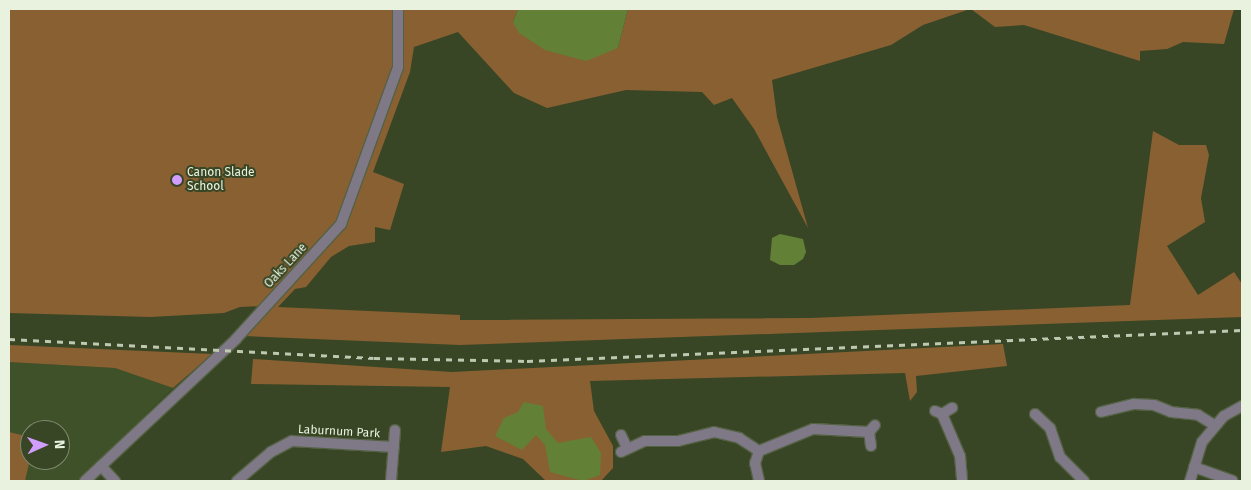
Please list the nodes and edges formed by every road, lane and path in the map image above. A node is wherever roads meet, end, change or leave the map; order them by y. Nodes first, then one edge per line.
1 (398, 9) edge
2 (1242, 406) edge
3 (952, 408) dead end
4 (1108, 413) dead end
5 (1035, 414) dead end
6 (1214, 424) junction
7 (395, 430) dead end
8 (620, 435) dead end
9 (871, 446) dead end
10 (394, 448) junction
11 (759, 451) junction
12 (101, 466) junction
13 (1194, 467) junction
14 (85, 481) edge
15 (115, 481) edge
16 (237, 481) edge
17 (391, 481) edge
18 (759, 481) edge
19 (962, 481) edge
20 (1084, 481) edge
21 (1190, 481) edge
22 (1233, 481) edge

1 - 12 street, Oaks Lane
2 - 6 street
3 - 19 street
4 - 6 street
5 - 20 street
6 - 13 street
7 - 10 street, Laburnum Park
8 - 11 street
9 - 11 street
10 - 16 street, Laburnum Park
10 - 17 street, Laburnum Park
11 - 18 street
12 - 14 street, Oaks Lane
12 - 15 street
13 - 21 street
13 - 22 street

